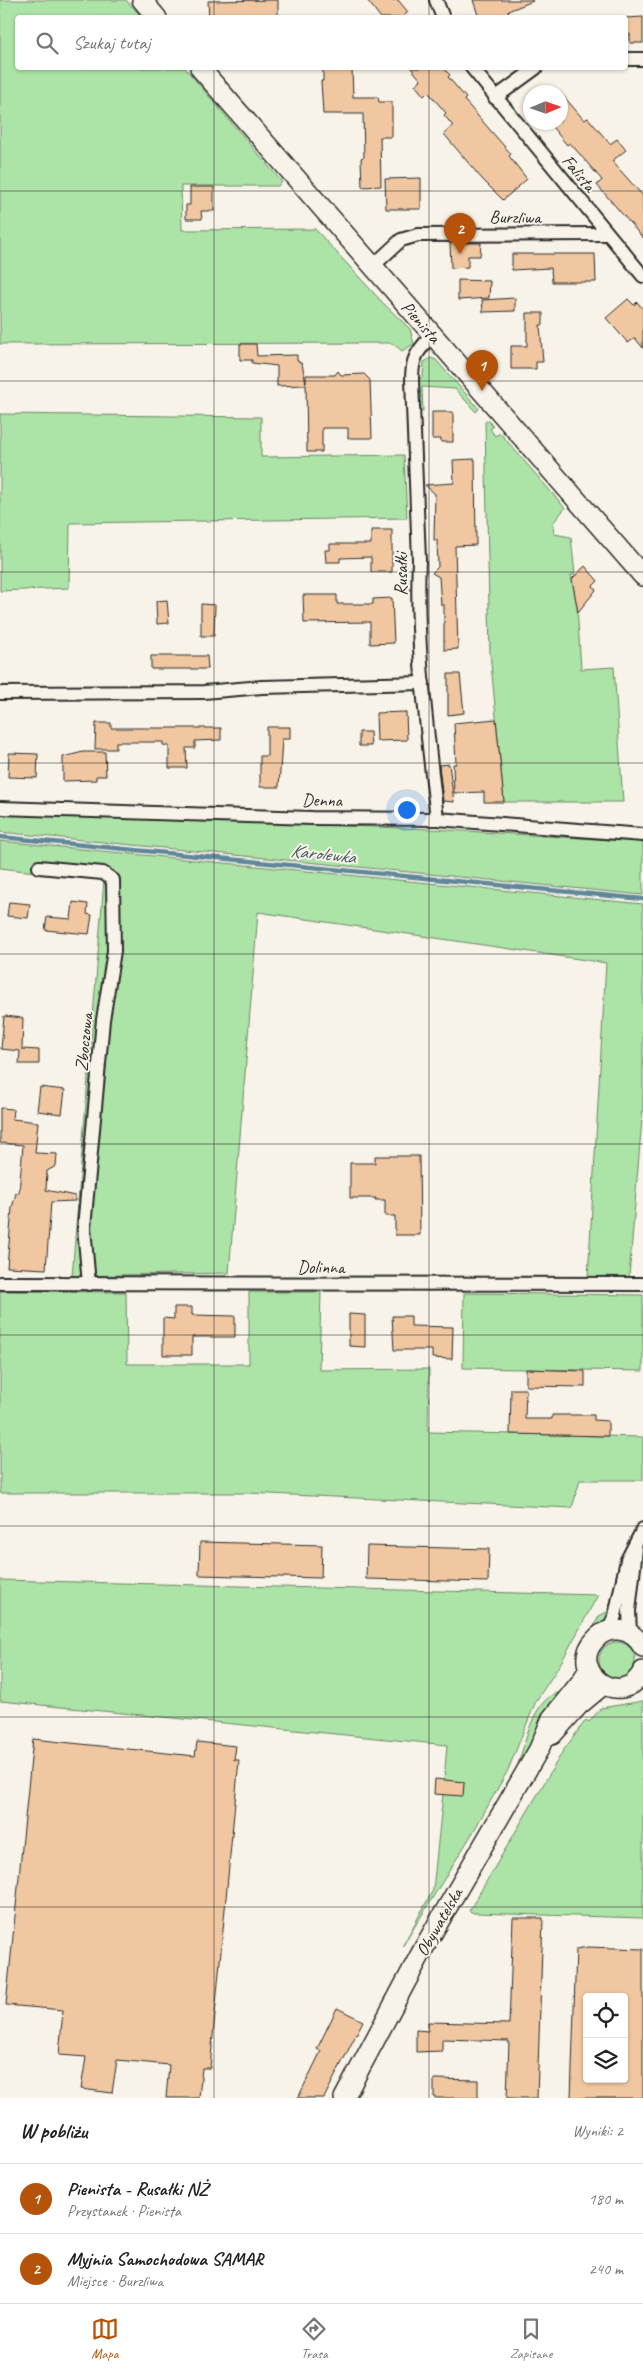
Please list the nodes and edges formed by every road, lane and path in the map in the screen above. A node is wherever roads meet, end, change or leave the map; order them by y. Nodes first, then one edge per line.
1 (142, 0) edge
2 (436, 0) edge
3 (154, 15) edge
4 (442, 15) edge
5 (628, 59) edge
6 (643, 59) edge
7 (202, 70) edge
8 (474, 70) edge
9 (533, 70) edge
10 (495, 98) junction
11 (607, 234) junction
12 (373, 266) junction
13 (642, 274) edge
14 (432, 335) junction
15 (643, 576) edge
16 (423, 684) junction
17 (0, 693) edge
18 (0, 808) edge
19 (437, 819) junction
20 (643, 834) edge
21 (39, 867) dead end
22 (0, 1283) edge
23 (89, 1284) junction
24 (643, 1284) edge
25 (641, 1533) edge
26 (608, 1631) junction
27 (630, 1633) junction
28 (643, 1647) edge
29 (589, 1669) junction
30 (643, 1673) edge
31 (603, 1685) junction
32 (539, 1749) junction
33 (344, 2098) edge

1 - 3 main road
2 - 4 street
5 - 6 street
7 - 12 main road, Pienista
8 - 10 street, Falista
9 - 10 street
10 - 11 street, Falista
11 - 12 street, Burzliwa
11 - 13 street, Falista
12 - 14 main road, Pienista
14 - 15 main road, Pienista
14 - 16 street, Rusałki
16 - 17 street
16 - 19 street, Rusałki
18 - 19 street, Denna
19 - 20 street, Denna
21 - 23 street, Zboczowa
22 - 23 street, Dolinna
23 - 24 street, Dolinna
25 - 26 street
25 - 27 street
26 - 27 main road
26 - 29 main road
27 - 28 main road
29 - 31 main road
29 - 32 main road, Obywatelska
30 - 31 main road
31 - 32 main road, Obywatelska
32 - 33 main road, Obywatelska

